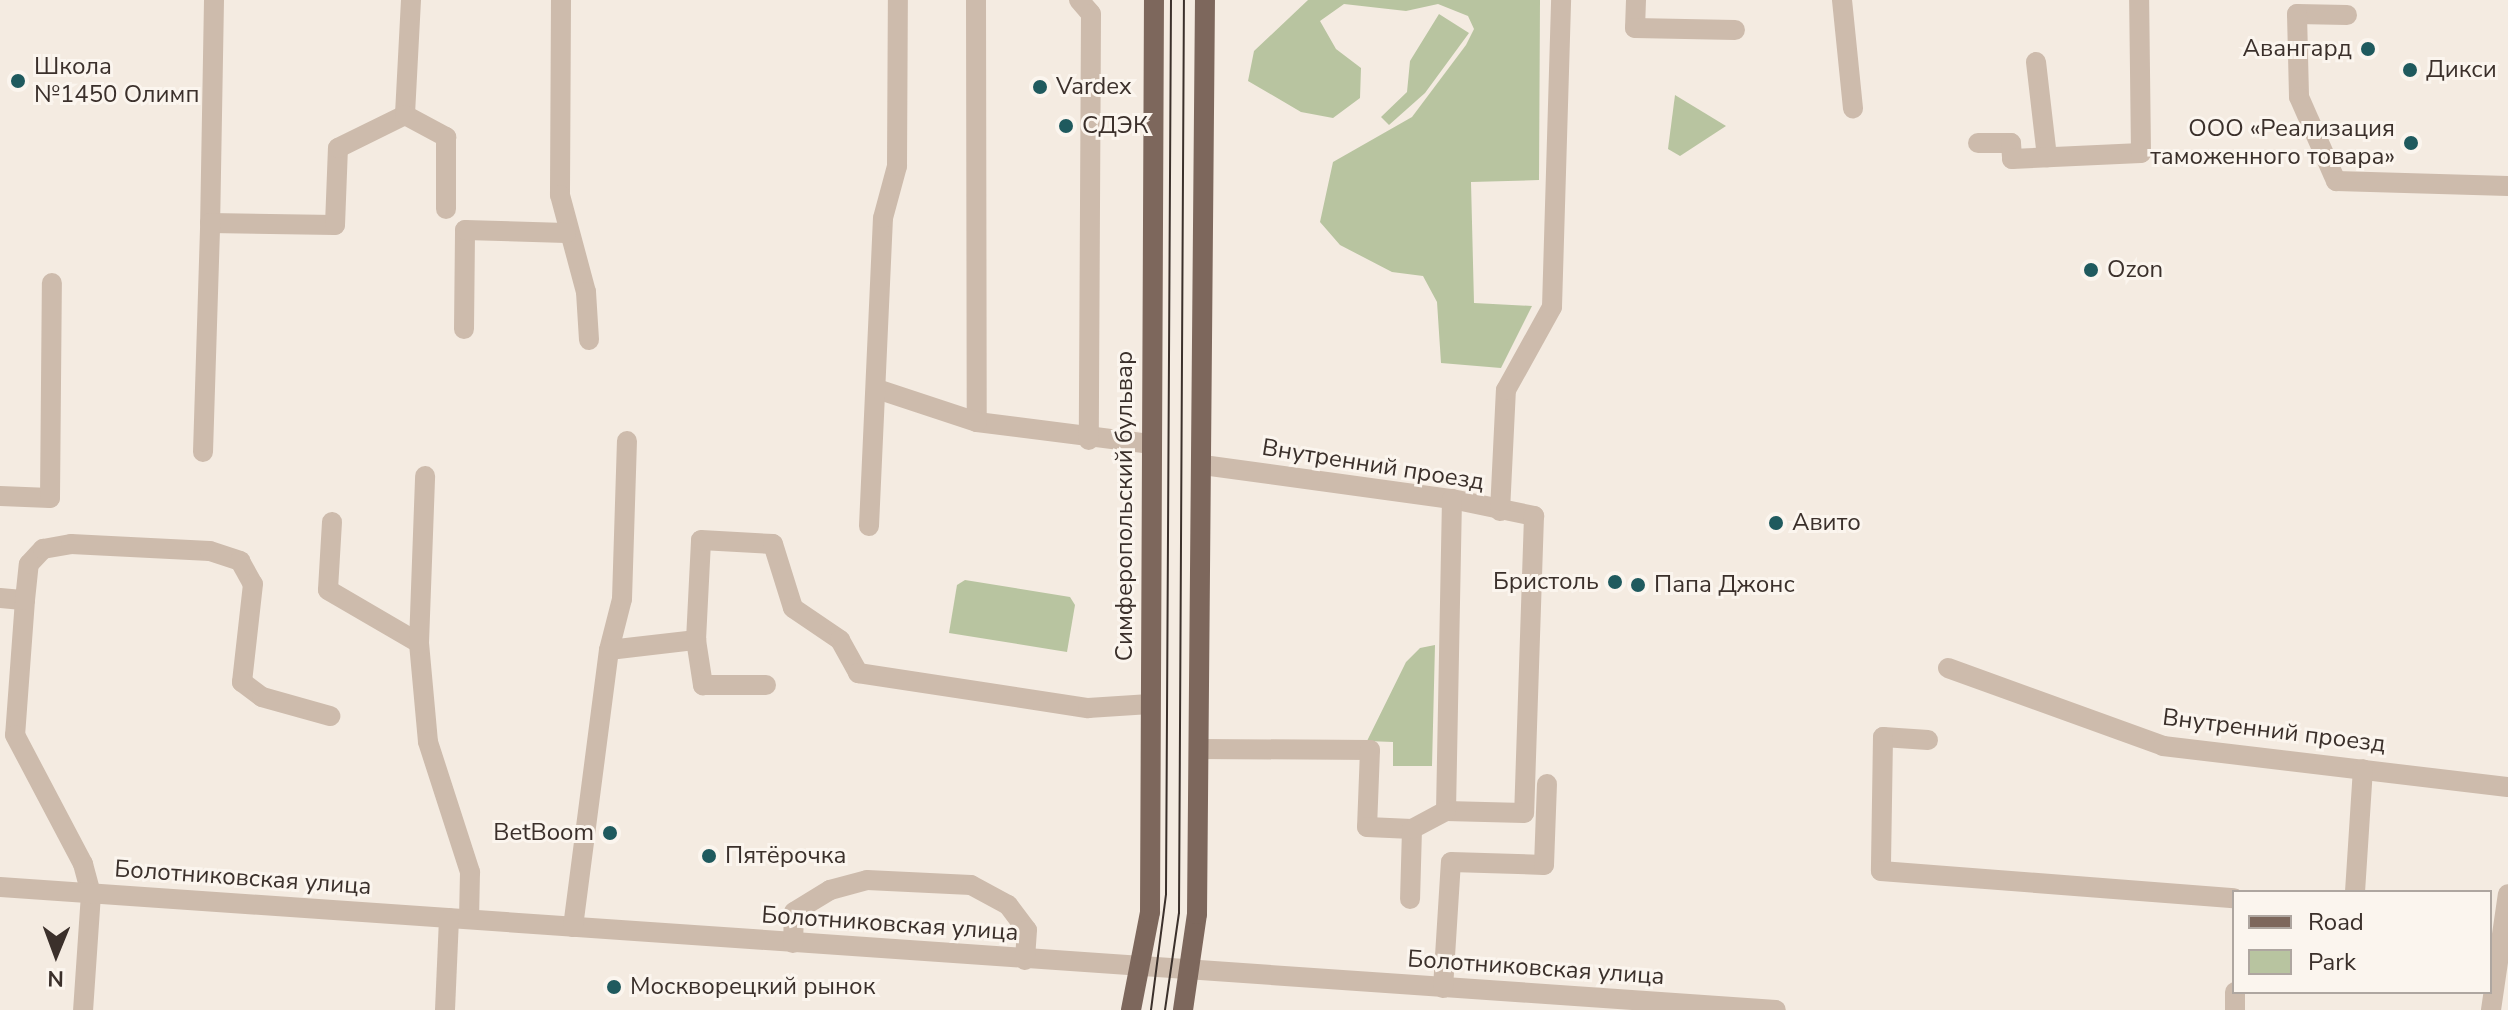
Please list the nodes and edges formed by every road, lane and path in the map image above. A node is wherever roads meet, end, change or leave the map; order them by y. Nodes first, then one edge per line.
1 (214, 0) edge
2 (411, 0) edge
3 (561, 0) edge
4 (898, 0) edge
5 (976, 0) edge
6 (1079, 0) edge
7 (1154, 0) edge
8 (1205, 0) edge
9 (1561, 0) edge
10 (1636, 0) edge
11 (1842, 0) edge
12 (2139, 0) edge
13 (2347, 15) dead end
14 (1735, 30) dead end
15 (2036, 62) dead end
16 (1853, 108) dead end
17 (405, 115) junction
18 (1978, 143) dead end
19 (2047, 157) junction
20 (2508, 186) edge
21 (446, 209) dead end
22 (210, 223) junction
23 (566, 233) junction
24 (52, 283) dead end
25 (464, 329) dead end
26 (589, 340) dead end
27 (880, 390) junction
28 (977, 422) junction
29 (1089, 440) junction
30 (627, 441) dead end
31 (1150, 444) junction
32 (203, 452) dead end
33 (1203, 465) junction
34 (425, 476) dead end
35 (0, 496) edge
36 (1452, 499) junction
37 (1500, 511) junction
38 (332, 522) dead end
39 (869, 526) dead end
40 (0, 598) edge
41 (25, 600) junction
42 (696, 640) junction
43 (419, 643) junction
44 (609, 650) junction
45 (1948, 668) dead end
46 (766, 685) dead end
47 (1150, 704) junction
48 (330, 716) dead end
49 (8, 734) edge
50 (1928, 740) dead end
51 (1199, 749) junction
52 (2363, 769) junction
53 (1547, 784) dead end
54 (2508, 787) edge
55 (1446, 811) junction
56 (1412, 829) junction
57 (0, 887) edge
58 (2355, 890) edge
59 (91, 894) junction
60 (2508, 894) edge
61 (2232, 898) edge
62 (1410, 899) dead end
63 (459, 919) junction
64 (573, 927) junction
65 (793, 943) junction
66 (1025, 960) junction
67 (1143, 969) junction
68 (1193, 972) junction
69 (1443, 988) junction
70 (83, 1010) edge
71 (445, 1010) edge
72 (1131, 1010) edge
73 (1183, 1010) edge
74 (1776, 1010) edge
75 (2491, 1010) edge

1 - 22 street
2 - 17 street
3 - 23 street
4 - 27 street
5 - 28 street
6 - 29 street
7 - 31 main road, Симферопольский бульвар
8 - 33 main road
9 - 37 street
10 - 14 street
11 - 16 street
12 - 19 street
13 - 20 street
15 - 19 street
17 - 21 street
17 - 22 street
18 - 19 street
22 - 32 street
23 - 25 street
23 - 26 street
24 - 35 street
27 - 28 street
27 - 39 street
28 - 29 street
29 - 31 street
30 - 44 street
31 - 47 main road, Симферопольский бульвар
33 - 36 street, Внутренний проезд
33 - 51 main road
34 - 43 street
36 - 37 street, Внутренний проезд
36 - 55 street
37 - 55 street, Внутренний проезд
38 - 43 street
40 - 41 street
41 - 48 street
41 - 49 street
42 - 44 street
42 - 46 street
42 - 47 street
43 - 63 street
44 - 64 street
45 - 52 street, Внутренний проезд
47 - 67 main road, Симферопольский бульвар
49 - 59 street
50 - 61 street
51 - 56 street
51 - 68 main road
52 - 54 street, Внутренний проезд
52 - 58 street
53 - 69 street
55 - 56 street
56 - 62 street
57 - 59 street, Болотниковская улица
59 - 63 street, Болотниковская улица
59 - 70 street
60 - 75 street
63 - 64 street, Болотниковская улица
63 - 71 street
64 - 65 street, Болотниковская улица
65 - 66 street, Болотниковская улица
65 - 66 street
66 - 67 street, Болотниковская улица
67 - 68 street, Болотниковская улица
67 - 72 main road, Симферопольский бульвар
68 - 69 street, Болотниковская улица
68 - 73 main road
69 - 74 street, Болотниковская улица

